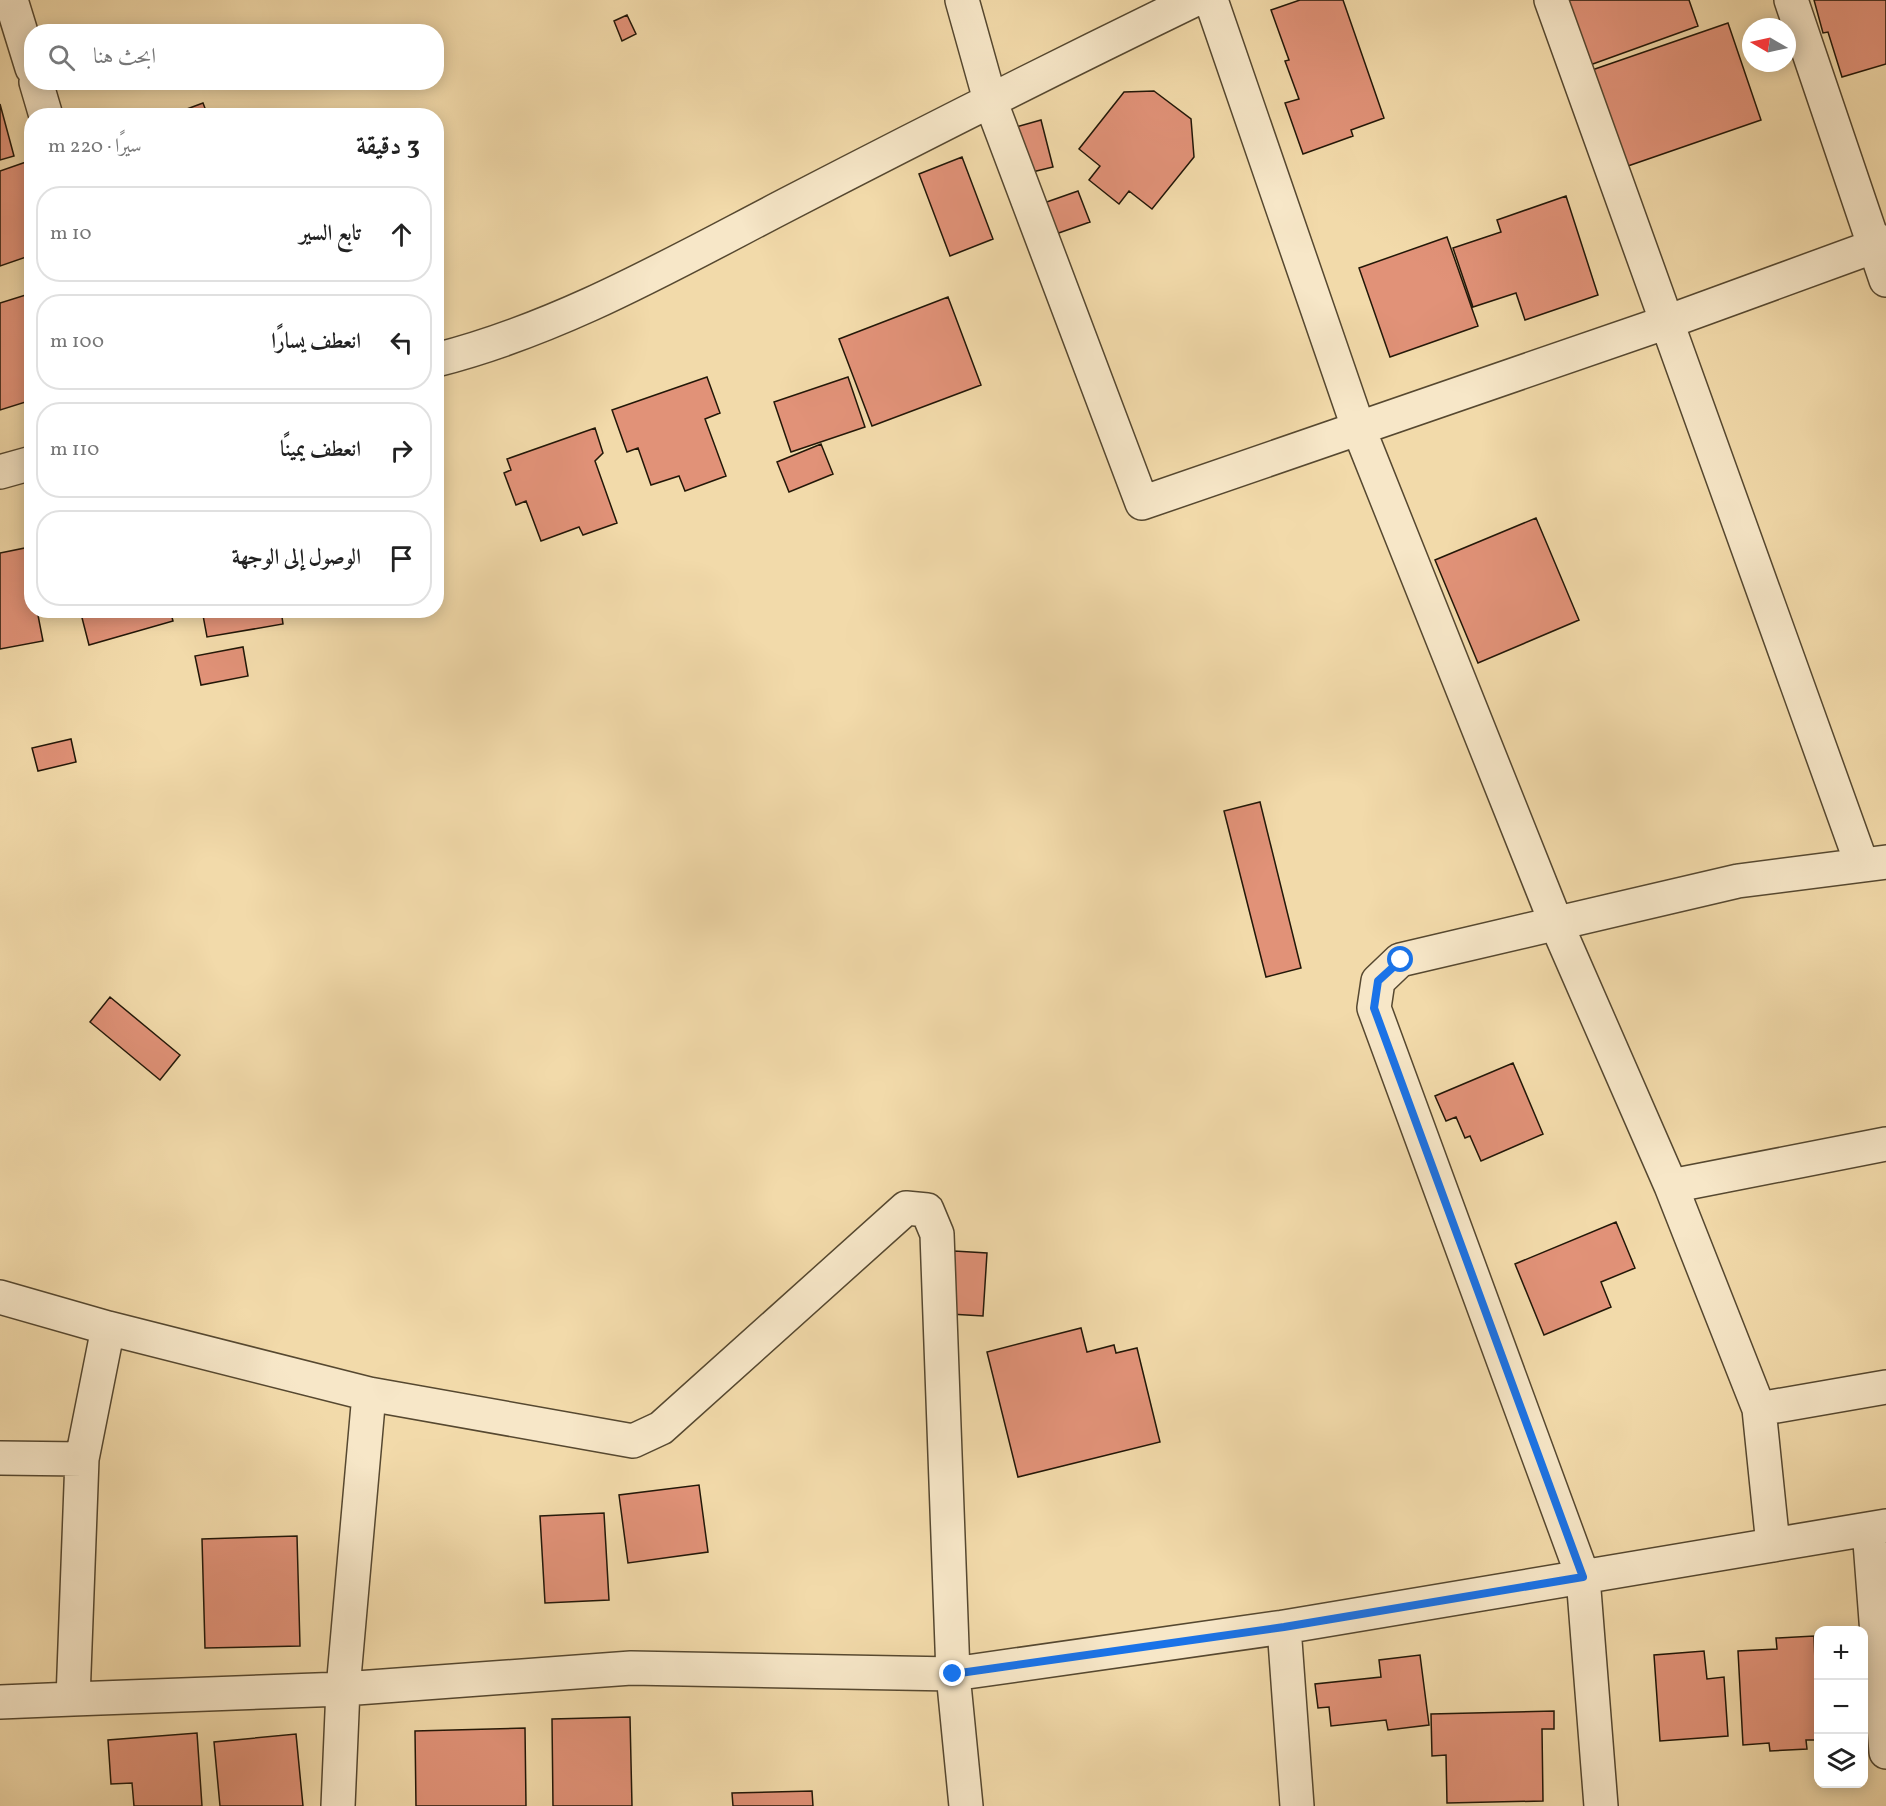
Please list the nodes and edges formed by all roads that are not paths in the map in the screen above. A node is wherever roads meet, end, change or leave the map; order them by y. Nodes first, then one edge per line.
1 (11, 0) edge
2 (962, 0) edge
3 (1194, 0) edge
4 (1211, 0) edge
5 (1551, 0) edge
6 (1791, 0) edge
7 (24, 42) edge
8 (38, 90) edge
9 (990, 100) junction
10 (44, 108) edge
11 (1880, 244) edge
12 (1886, 280) edge
13 (1667, 322) junction
14 (444, 358) edge
15 (1358, 427) junction
16 (24, 466) edge
17 (0, 472) edge
18 (1874, 863) edge
19 (1556, 923) junction
20 (1886, 1144) edge
21 (1671, 1186) junction
22 (0, 1297) edge
23 (108, 1328) junction
24 (1886, 1387) edge
25 (369, 1394) junction
26 (1759, 1409) junction
27 (0, 1458) edge
28 (82, 1459) junction
29 (1878, 1528) edge
30 (1773, 1545) junction
31 (1583, 1577) junction
32 (1284, 1627) junction
33 (953, 1674) junction
34 (343, 1689) junction
35 (74, 1699) junction
36 (0, 1702) edge
37 (1886, 1752) edge
38 (338, 1806) edge
39 (966, 1806) edge
40 (1297, 1806) edge
41 (1601, 1806) edge

1 - 7 street
2 - 9 street
3 - 9 street
4 - 15 street
5 - 13 street
6 - 11 street
8 - 10 street
9 - 14 street
9 - 15 street
11 - 12 street
11 - 13 street
13 - 15 street
13 - 18 street
15 - 19 street
16 - 17 street
18 - 19 street
19 - 21 street
19 - 31 street
20 - 21 street
21 - 26 street
22 - 23 street
23 - 25 street
23 - 28 street
24 - 26 street
25 - 33 street
25 - 34 street
26 - 30 street
27 - 28 street
28 - 35 street
29 - 30 street
29 - 37 street
30 - 31 street
31 - 32 street
31 - 41 street
32 - 33 street
32 - 40 street
33 - 34 street
33 - 39 street
34 - 35 street
34 - 38 street
35 - 36 street

